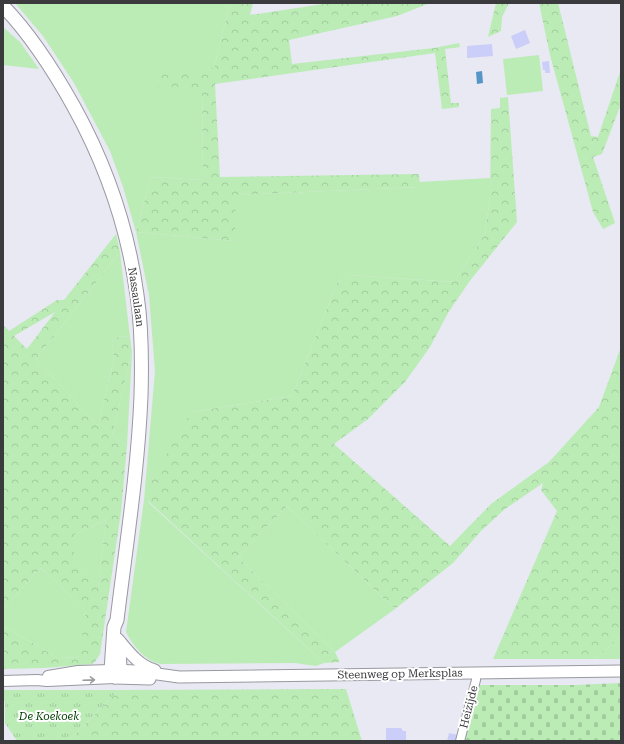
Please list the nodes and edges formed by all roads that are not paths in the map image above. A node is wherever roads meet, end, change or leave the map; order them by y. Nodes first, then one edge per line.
1 (3, 6) edge
2 (117, 620) junction
3 (118, 639) junction
4 (111, 655) junction
5 (96, 670) junction
6 (621, 671) edge
7 (115, 673) junction
8 (476, 673) junction
9 (185, 677) junction
10 (3, 680) edge
11 (36, 680) junction
12 (460, 741) edge

1 - 2 main road, Nassaulaan
2 - 3 main road, Nassaulaan
2 - 4 main road, Nassaulaan
3 - 7 main road, Nassaulaan
3 - 9 main road
4 - 5 street
4 - 7 main road, Nassaulaan
5 - 7 street
5 - 11 street
6 - 8 main road, Steenweg op Merksplas
7 - 9 main road
11 -> 7 street
8 - 9 main road, Steenweg op Merksplas
8 - 12 street, Heizijde
10 - 11 street

